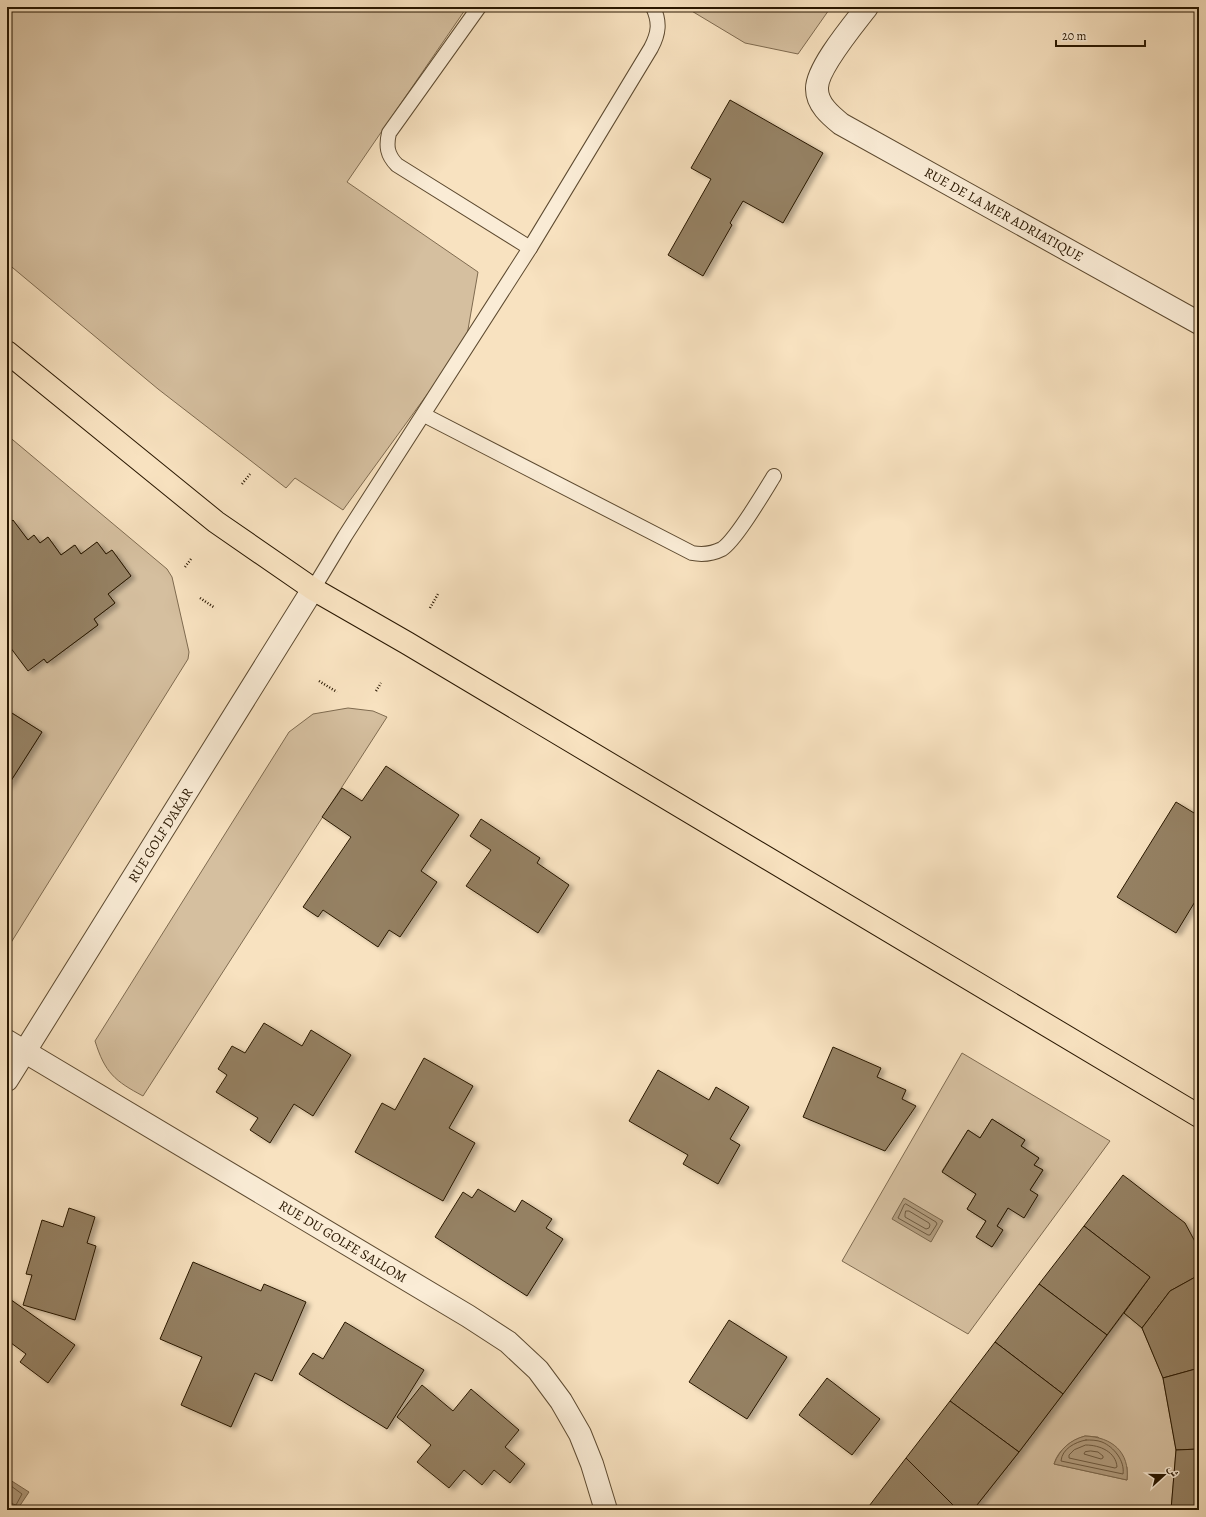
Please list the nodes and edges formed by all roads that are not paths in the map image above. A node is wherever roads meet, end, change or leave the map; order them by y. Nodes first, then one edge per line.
1 (478, 7) edge
2 (653, 7) edge
3 (867, 7) edge
4 (530, 248) junction
5 (1199, 323) edge
6 (7, 352) edge
7 (424, 415) junction
8 (774, 476) dead end
9 (313, 589) junction
10 (7, 1041) edge
11 (26, 1051) junction
12 (7, 1080) edge
13 (1199, 1116) edge
14 (606, 1510) edge

1 - 4 lane
2 - 4 lane
3 - 5 street, RUE DE LA MER ADRIATIQUE
4 - 7 lane
6 - 9 main road
7 - 8 lane
7 - 9 lane
9 - 11 street, RUE GOLF D'AKAR
9 - 13 main road
10 - 11 street, RUE DU GOLFE SALLOM
11 - 12 street, RUE GOLF D'AKAR
11 - 14 street, RUE DU GOLFE SALLOM

